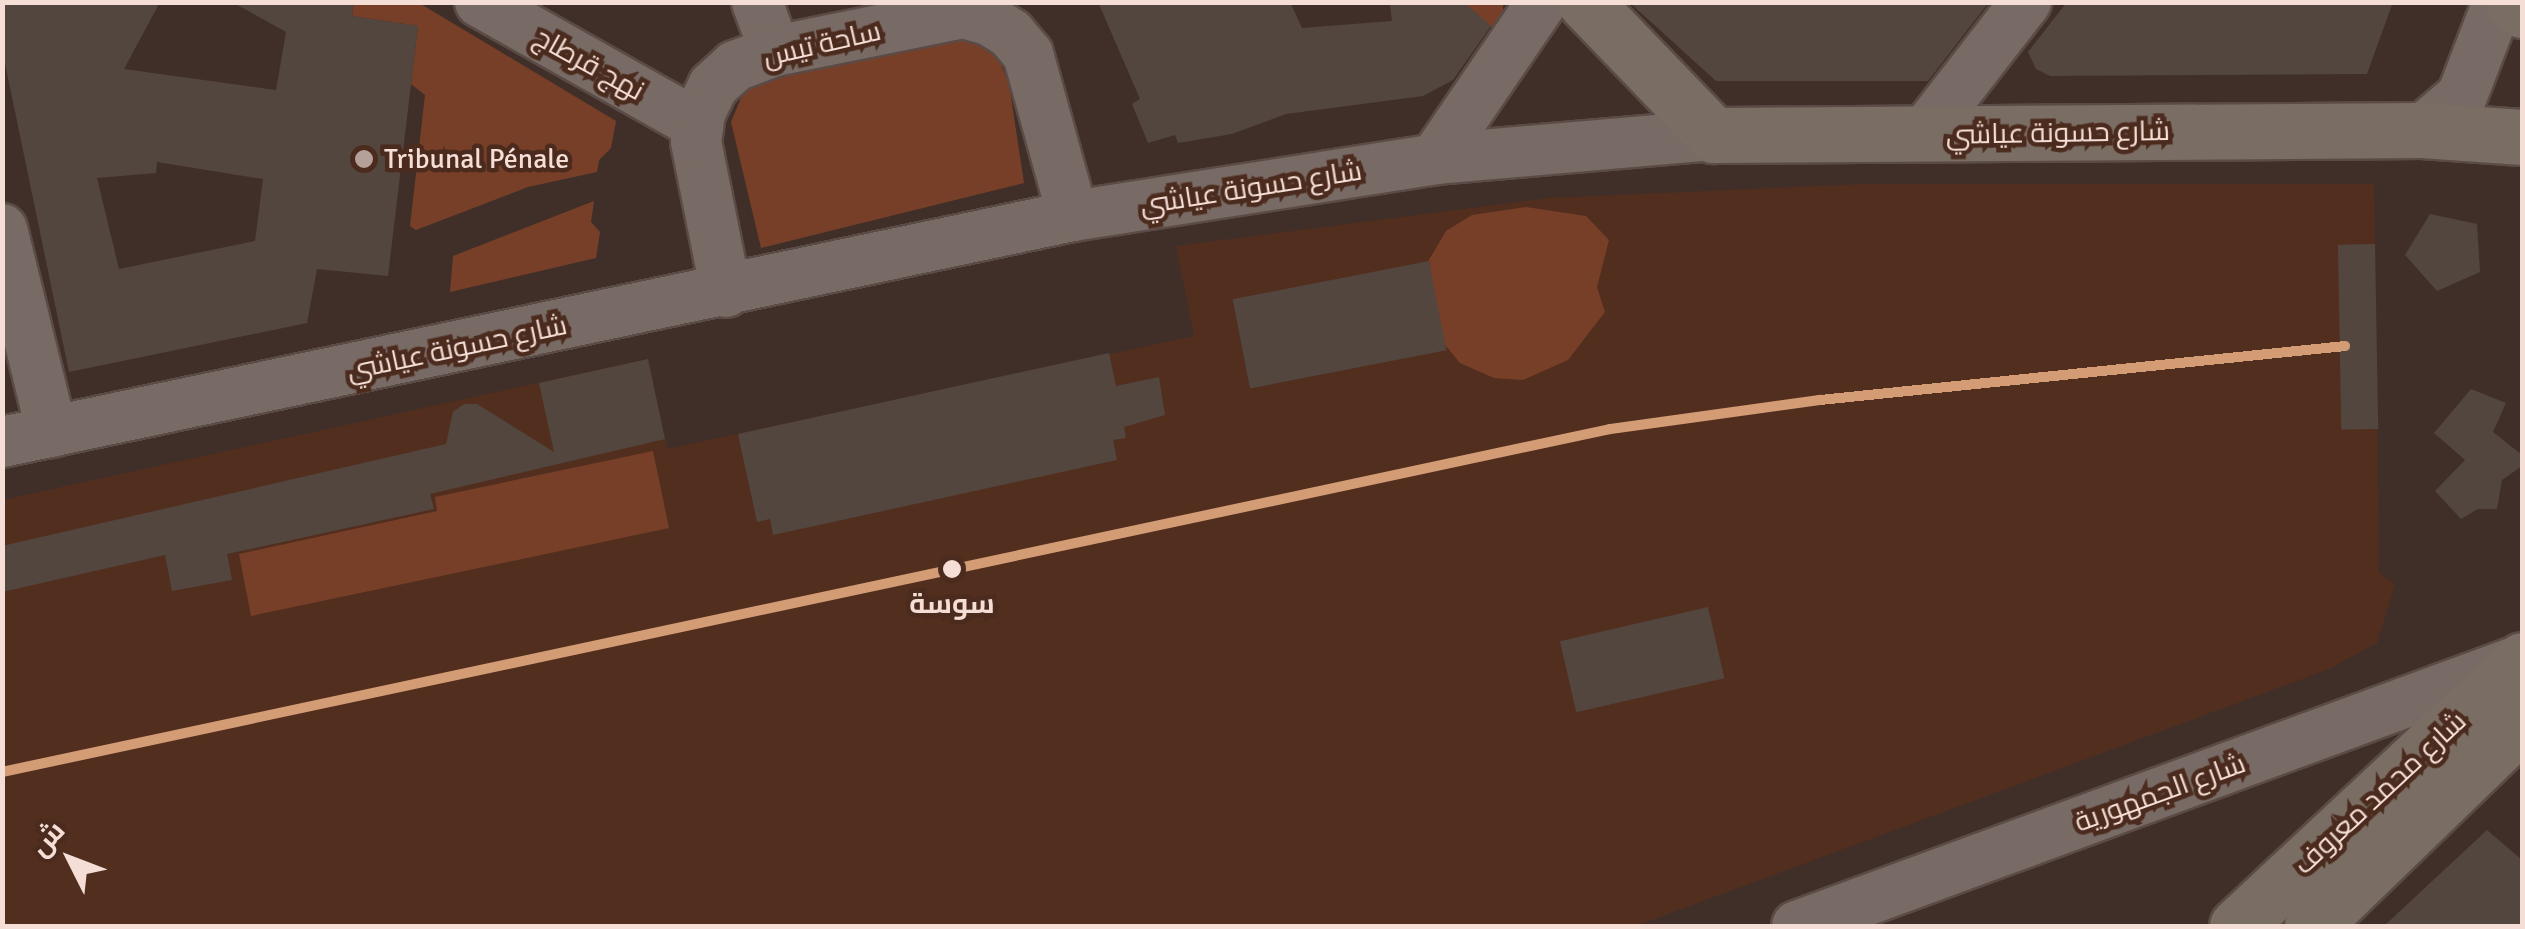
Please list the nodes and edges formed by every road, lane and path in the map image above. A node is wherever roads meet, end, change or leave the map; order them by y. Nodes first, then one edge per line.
1 (480, 2) edge
2 (757, 2) edge
3 (1542, 2) edge
4 (1585, 2) edge
5 (2498, 2) edge
6 (2512, 2) edge
7 (2021, 4) edge
8 (2522, 10) edge
9 (1024, 18) edge
10 (775, 50) junction
11 (698, 124) junction
12 (2422, 130) junction
13 (1714, 135) junction
14 (1922, 136) junction
15 (2522, 136) edge
16 (1434, 159) junction
17 (1073, 216) junction
18 (4, 246) edge
19 (726, 292) junction
20 (52, 432) junction
21 (2, 442) edge
22 (2522, 660) edge
23 (2522, 723) edge
24 (1797, 926) edge
25 (2237, 926) edge
26 (2312, 926) edge

1 - 11 street, نهج قرطاج
2 - 10 street
3 - 16 street
4 - 13 main road
5 - 12 street
6 - 8 main road
7 - 14 street
9 - 10 street, ساحة تيس
9 - 17 street, ساحة تيس
10 - 11 street, ساحة تيس
11 - 19 street
12 - 14 main road, شارع حسونة عياشي
12 - 15 main road, شارع حسونة عياشي
13 - 14 main road, شارع حسونة عياشي
13 - 16 street, شارع حسونة عياشي
16 - 17 street, شارع حسونة عياشي
17 - 19 street, شارع حسونة عياشي
18 - 20 street
19 - 20 street, شارع حسونة عياشي
20 - 21 street, شارع حسونة عياشي
22 - 24 street, شارع الجمهورية
22 - 25 main road, شارع محمد معروف
23 - 26 main road, شارع محمد معروف

